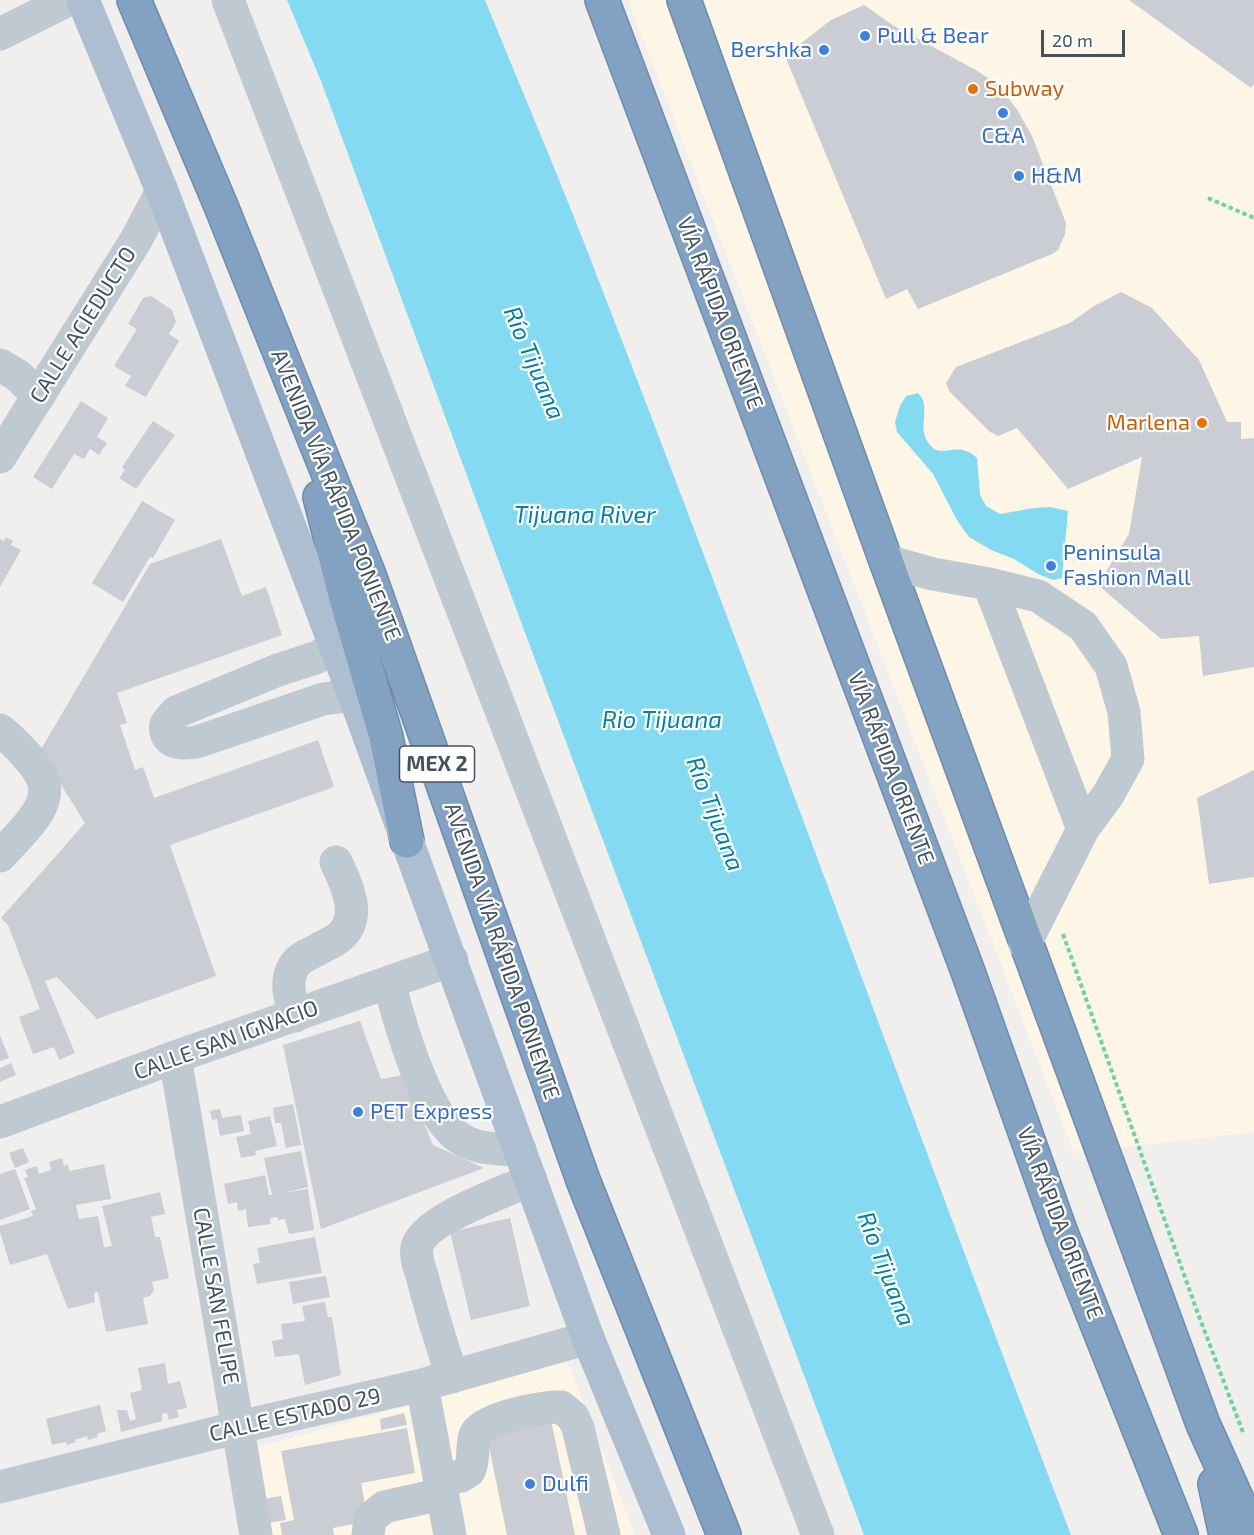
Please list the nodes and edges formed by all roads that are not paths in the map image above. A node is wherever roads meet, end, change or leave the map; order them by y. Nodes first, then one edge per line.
1 (68, 0) edge
2 (83, 0) edge
3 (134, 0) edge
4 (228, 0) edge
5 (602, 0) edge
6 (684, 0) edge
7 (0, 34) edge
8 (162, 191) junction
9 (0, 365) edge
10 (293, 385) junction
11 (39, 396) junction
12 (0, 457) edge
13 (886, 561) junction
14 (988, 584) junction
15 (335, 646) junction
16 (354, 695) junction
17 (5, 743) edge
18 (1083, 829) junction
19 (406, 841) junction
20 (0, 856) edge
21 (336, 862) dead end
22 (1025, 944) junction
23 (452, 960) junction
24 (389, 982) junction
25 (294, 1016) junction
26 (175, 1057) junction
27 (0, 1122) edge
28 (526, 1165) junction
29 (588, 1338) junction
30 (437, 1381) junction
31 (1203, 1424) junction
32 (239, 1427) junction
33 (0, 1487) edge
34 (441, 1487) junction
35 (256, 1535) edge
36 (368, 1535) edge
37 (450, 1535) edge
38 (604, 1535) edge
39 (669, 1535) edge
40 (724, 1535) edge
41 (819, 1535) edge
42 (1181, 1535) edge
43 (1226, 1535) edge
44 (1253, 1535) edge

1 - 7 street
2 - 8 main road
3 - 10 highway, AVENIDA VÍA RÁPIDA PONIENTE / MEX 2
4 - 41 street
5 - 42 highway, VÍA RÁPIDA ORIENTE
6 - 13 highway
8 - 11 street, CALLE ACIEDUCTO
8 - 15 main road
9 - 11 street
10 - 19 highway
10 - 40 highway, AVENIDA VÍA RÁPIDA PONIENTE / MEX 2
11 - 12 street, CALLE ACIEDUCTO
13 - 14 street
13 - 22 highway
14 - 18 street
14 - 18 street
15 - 16 main road
15 - 16 street
16 - 19 main road
17 - 20 street
18 - 22 street
19 - 23 main road
21 - 25 street
22 - 31 highway
23 - 24 street, CALLE SAN IGNACIO
23 - 28 main road
24 - 25 street, CALLE SAN IGNACIO
24 - 28 street
25 - 26 street, CALLE SAN IGNACIO
26 - 27 street, CALLE SAN IGNACIO
26 - 32 street, CALLE SAN FELIPE
28 - 29 main road
28 - 30 street
29 - 30 street, CALLE ESTADO 29
29 - 39 main road
30 - 32 street, CALLE ESTADO 29
30 - 34 street
31 - 43 highway
31 - 44 highway
32 - 33 street, CALLE ESTADO 29
32 - 35 street, CALLE SAN FELIPE
34 - 36 street
34 - 37 street
34 - 38 street

